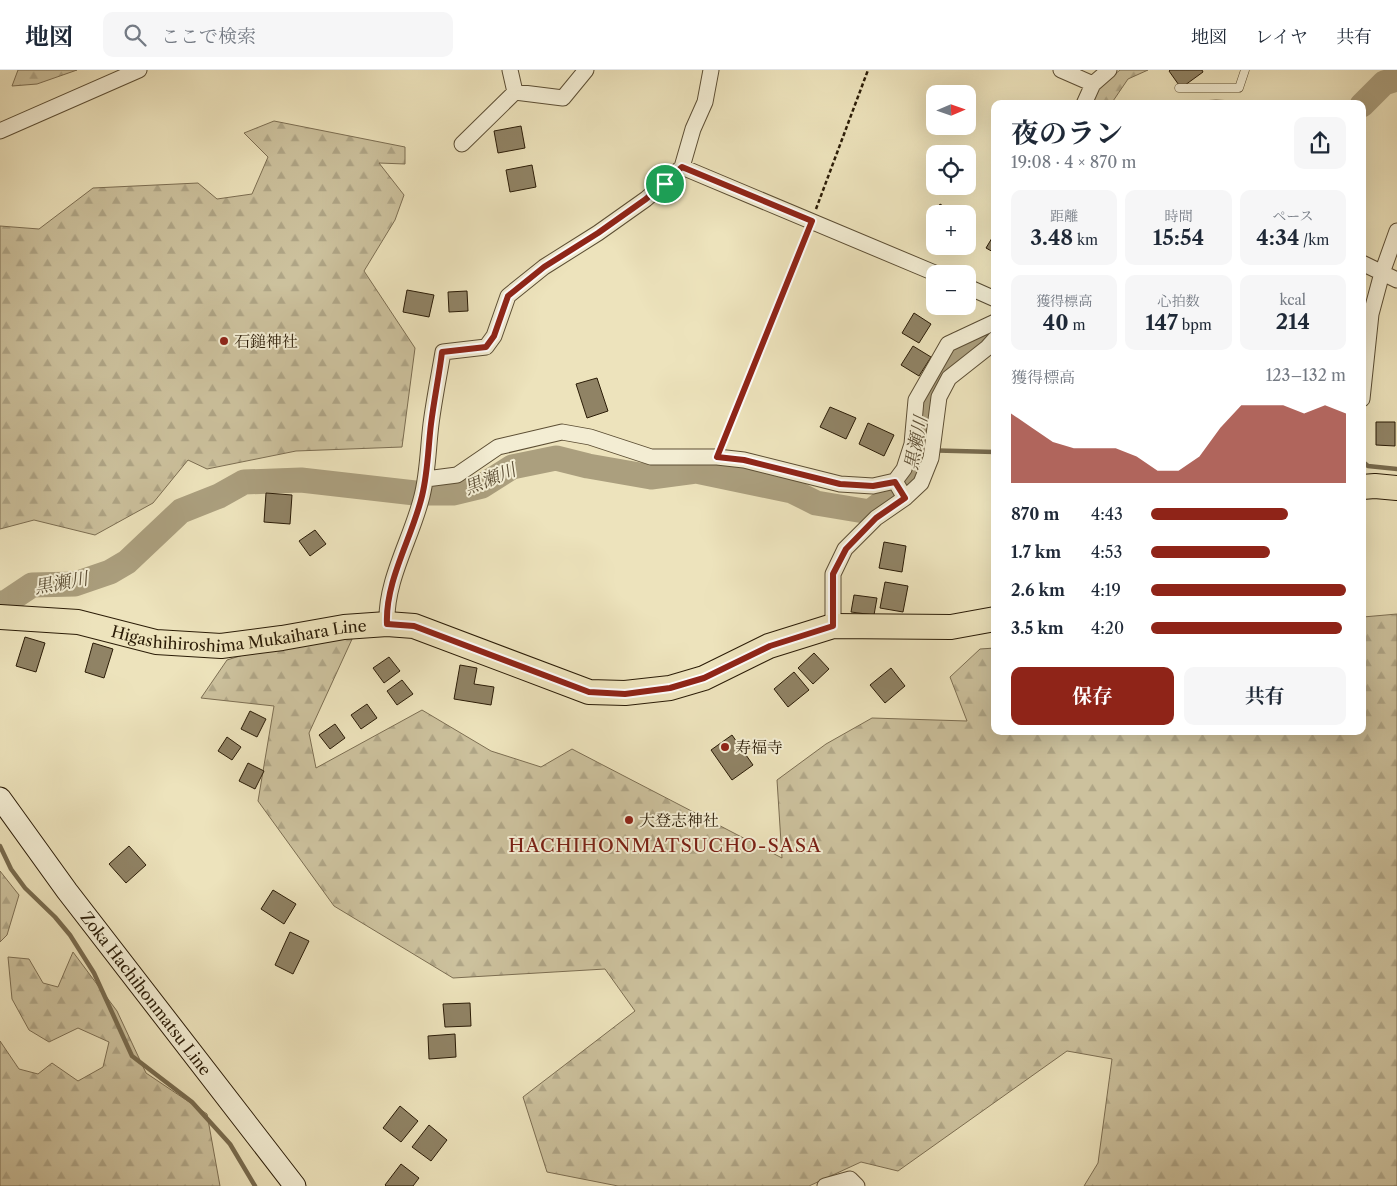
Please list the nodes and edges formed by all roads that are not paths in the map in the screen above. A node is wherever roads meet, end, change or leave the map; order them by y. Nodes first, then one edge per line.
1 (139, 70) edge
2 (510, 70) edge
3 (586, 70) edge
4 (711, 70) edge
5 (1061, 70) edge
6 (1109, 70) edge
7 (1244, 70) edge
8 (1093, 84) junction
9 (1179, 88) dead end
10 (515, 92) junction
11 (1086, 100) edge
12 (0, 131) edge
13 (462, 144) dead end
14 (682, 167) junction
15 (1397, 231) edge
16 (1366, 265) edge
17 (926, 269) edge
18 (1382, 273) junction
19 (1397, 280) edge
20 (976, 290) edge
21 (991, 296) edge
22 (991, 324) edge
23 (991, 344) edge
24 (1366, 361) edge
25 (1366, 487) edge
26 (424, 488) junction
27 (1397, 488) edge
28 (900, 490) junction
29 (0, 617) edge
30 (991, 620) edge
31 (387, 624) junction
32 (833, 626) junction
33 (0, 798) edge
34 (295, 1186) edge
35 (825, 1186) edge
36 (856, 1186) edge

1 - 12 street
2 - 10 street
3 - 10 street
4 - 14 street
5 - 8 street
6 - 8 street
7 - 9 lane
8 - 11 street
10 - 13 street
14 - 17 street
14 - 26 street
15 - 18 street
16 - 18 street
18 - 19 street
18 - 24 street
20 - 21 street
22 - 28 street
23 - 28 street
25 - 27 main road
26 - 28 street
26 - 31 street
28 - 32 street
29 - 31 main road, Higashihiroshima Mukaihara Line
30 - 32 main road, Higashihiroshima Mukaihara Line
31 - 32 main road, Higashihiroshima Mukaihara Line
33 - 34 main road, Zoka Hachihonmatsu Line
35 - 36 street

